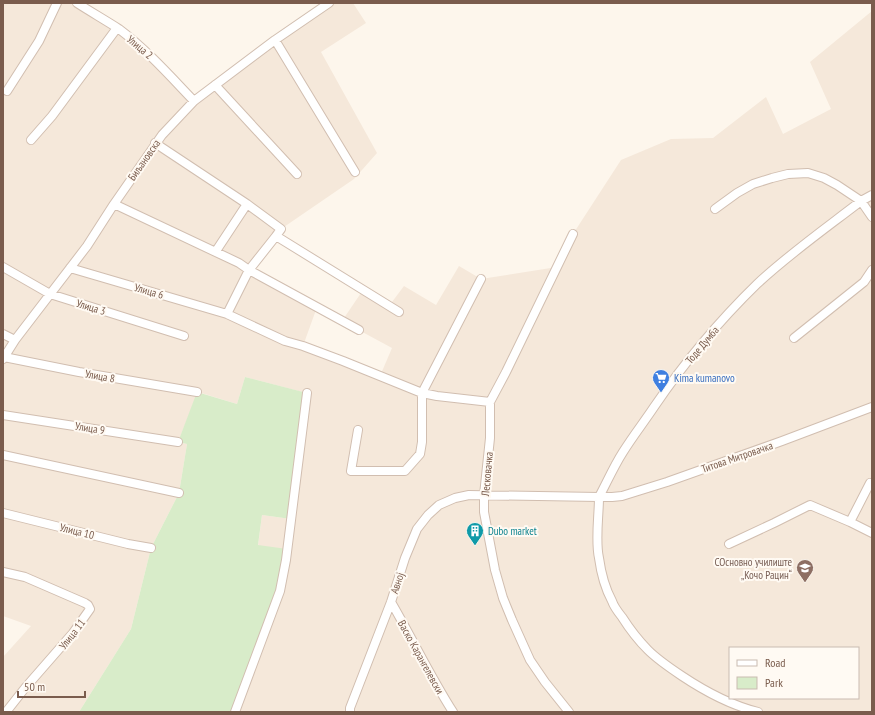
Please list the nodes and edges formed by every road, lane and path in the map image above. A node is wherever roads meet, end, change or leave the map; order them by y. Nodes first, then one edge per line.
1 (57, 3) edge
2 (77, 3) edge
3 (329, 3) edge
4 (117, 28) junction
5 (275, 40) junction
6 (215, 86) junction
7 (7, 91) dead end
8 (194, 101) junction
9 (31, 140) dead end
10 (156, 143) junction
11 (355, 172) dead end
12 (297, 174) dead end
13 (872, 195) edge
14 (861, 201) junction
15 (114, 204) junction
16 (247, 204) junction
17 (715, 209) dead end
18 (872, 217) edge
19 (574, 234) dead end
20 (276, 236) junction
21 (216, 251) junction
22 (3, 267) edge
23 (70, 268) junction
24 (249, 270) junction
25 (872, 270) edge
26 (481, 279) dead end
27 (50, 294) junction
28 (399, 312) dead end
29 (227, 314) junction
30 (359, 330) dead end
31 (3, 334) edge
32 (184, 336) dead end
33 (794, 338) dead end
34 (15, 340) junction
35 (3, 358) edge
36 (197, 392) dead end
37 (307, 393) dead end
38 (422, 393) junction
39 (490, 402) junction
40 (872, 407) edge
41 (3, 415) edge
42 (358, 430) dead end
43 (178, 442) dead end
44 (3, 455) edge
45 (870, 483) dead end
46 (179, 493) dead end
47 (484, 495) junction
48 (599, 497) junction
49 (3, 513) edge
50 (850, 522) junction
51 (872, 533) edge
52 (729, 544) dead end
53 (151, 548) dead end
54 (3, 572) edge
55 (391, 602) junction
56 (6, 712) edge
57 (235, 712) edge
58 (350, 712) edge
59 (453, 712) edge
60 (569, 712) edge
61 (758, 712) edge

1 - 7 street
2 - 4 street, Улица 2
3 - 5 street, Биљановска
4 - 8 street, Улица 2
4 - 9 street
5 - 6 street, Биљановска
5 - 11 street
6 - 8 street, Биљановска
6 - 12 street
8 - 10 street, Биљановска
10 - 15 street, Биљановска
10 - 16 street
13 - 14 street, Тоде Думба
14 - 17 street
14 - 18 street
14 - 48 street, Тоде Думба
15 - 21 street
15 - 23 street, Биљановска
16 - 20 street
16 - 21 street
19 - 39 street, Лесковачка
20 - 24 street
20 - 28 street
21 - 24 street
22 - 27 street, Улица 3
23 - 27 street, Биљановска
23 - 29 street, Улица 6
24 - 29 street
24 - 30 street
25 - 33 street
26 - 38 street
27 - 32 street, Улица 3
27 - 34 street, Биљановска
29 - 38 street, Улица 6
31 - 34 street
34 - 35 street, Биљановска
35 - 36 street, Улица 8
37 - 57 street
38 - 39 street, Улица 6
38 - 42 street
39 - 47 street, Лесковачка
40 - 48 street, Титова Митровачка
41 - 43 street, Улица 9
44 - 46 street
45 - 50 street
47 - 48 street
47 - 55 street, Авној
47 - 60 street, Лесковачка
48 - 61 street
49 - 53 street, Улица 10
50 - 51 street
50 - 52 street
54 - 56 street, Улица 11
55 - 58 street, Авној
55 - 59 street, Васко Карангелевски

